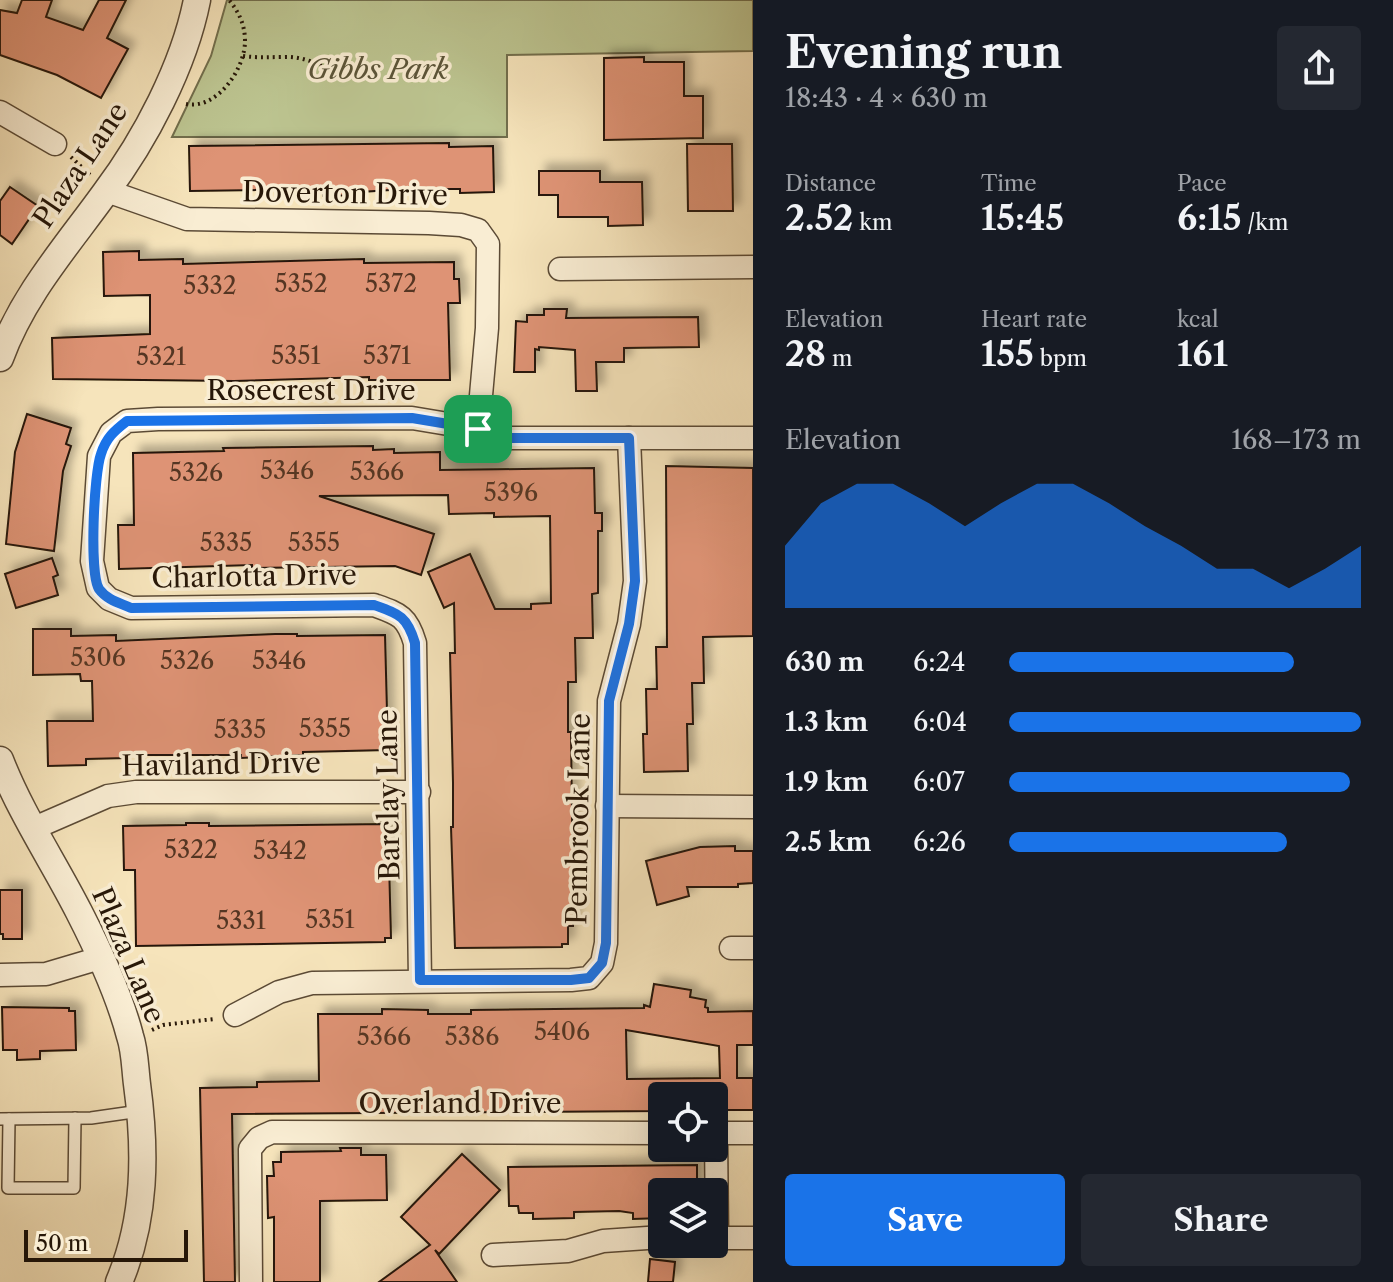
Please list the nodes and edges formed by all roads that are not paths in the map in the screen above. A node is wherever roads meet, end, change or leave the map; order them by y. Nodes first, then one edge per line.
1 (197, 0) edge
2 (0, 112) edge
3 (55, 144) road end
4 (107, 191) junction
5 (753, 267) edge
6 (560, 269) dead end
7 (0, 358) edge
8 (478, 429) junction
9 (629, 438) junction
10 (753, 438) edge
11 (109, 599) joint
12 (399, 614) joint
13 (0, 760) edge
14 (419, 792) junction
15 (607, 806) junction
16 (753, 807) edge
17 (32, 829) junction
18 (100, 958) junction
19 (0, 975) edge
20 (420, 980) junction
21 (235, 1015) road end
22 (141, 1111) junction
23 (75, 1118) junction
24 (4, 1119) edge
25 (648, 1133) edge
26 (728, 1133) edge
27 (753, 1133) edge
28 (648, 1238) edge
29 (728, 1238) edge
30 (753, 1238) edge
31 (493, 1255) dead end
32 (119, 1282) edge
33 (251, 1282) edge

1 - 4 street, Plaza Lane
2 - 3 street
4 - 7 street, Plaza Lane
4 - 8 street, Doverton Drive
5 - 6 street
8 - 9 street, Rosecrest Drive
8 - 11 street, Rosecrest Drive
9 - 10 street, Rosecrest Drive
9 - 15 street, Pembrook Lane
11 - 12 street, Charlotta Drive
12 - 14 street, Barclay Lane
13 - 17 street, Plaza Lane
14 - 17 street, Haviland Drive
14 - 20 street, Barclay Lane
15 - 16 street
15 - 20 street, Pembrook Lane
17 - 18 street, Plaza Lane
18 - 19 street
18 - 22 street, Plaza Lane
20 - 21 street
22 - 23 lane
22 - 32 street, Plaza Lane
23 - 24 lane
23 - 24 lane
25 - 33 street, Overland Drive
26 - 27 street
28 - 31 street
29 - 30 street

